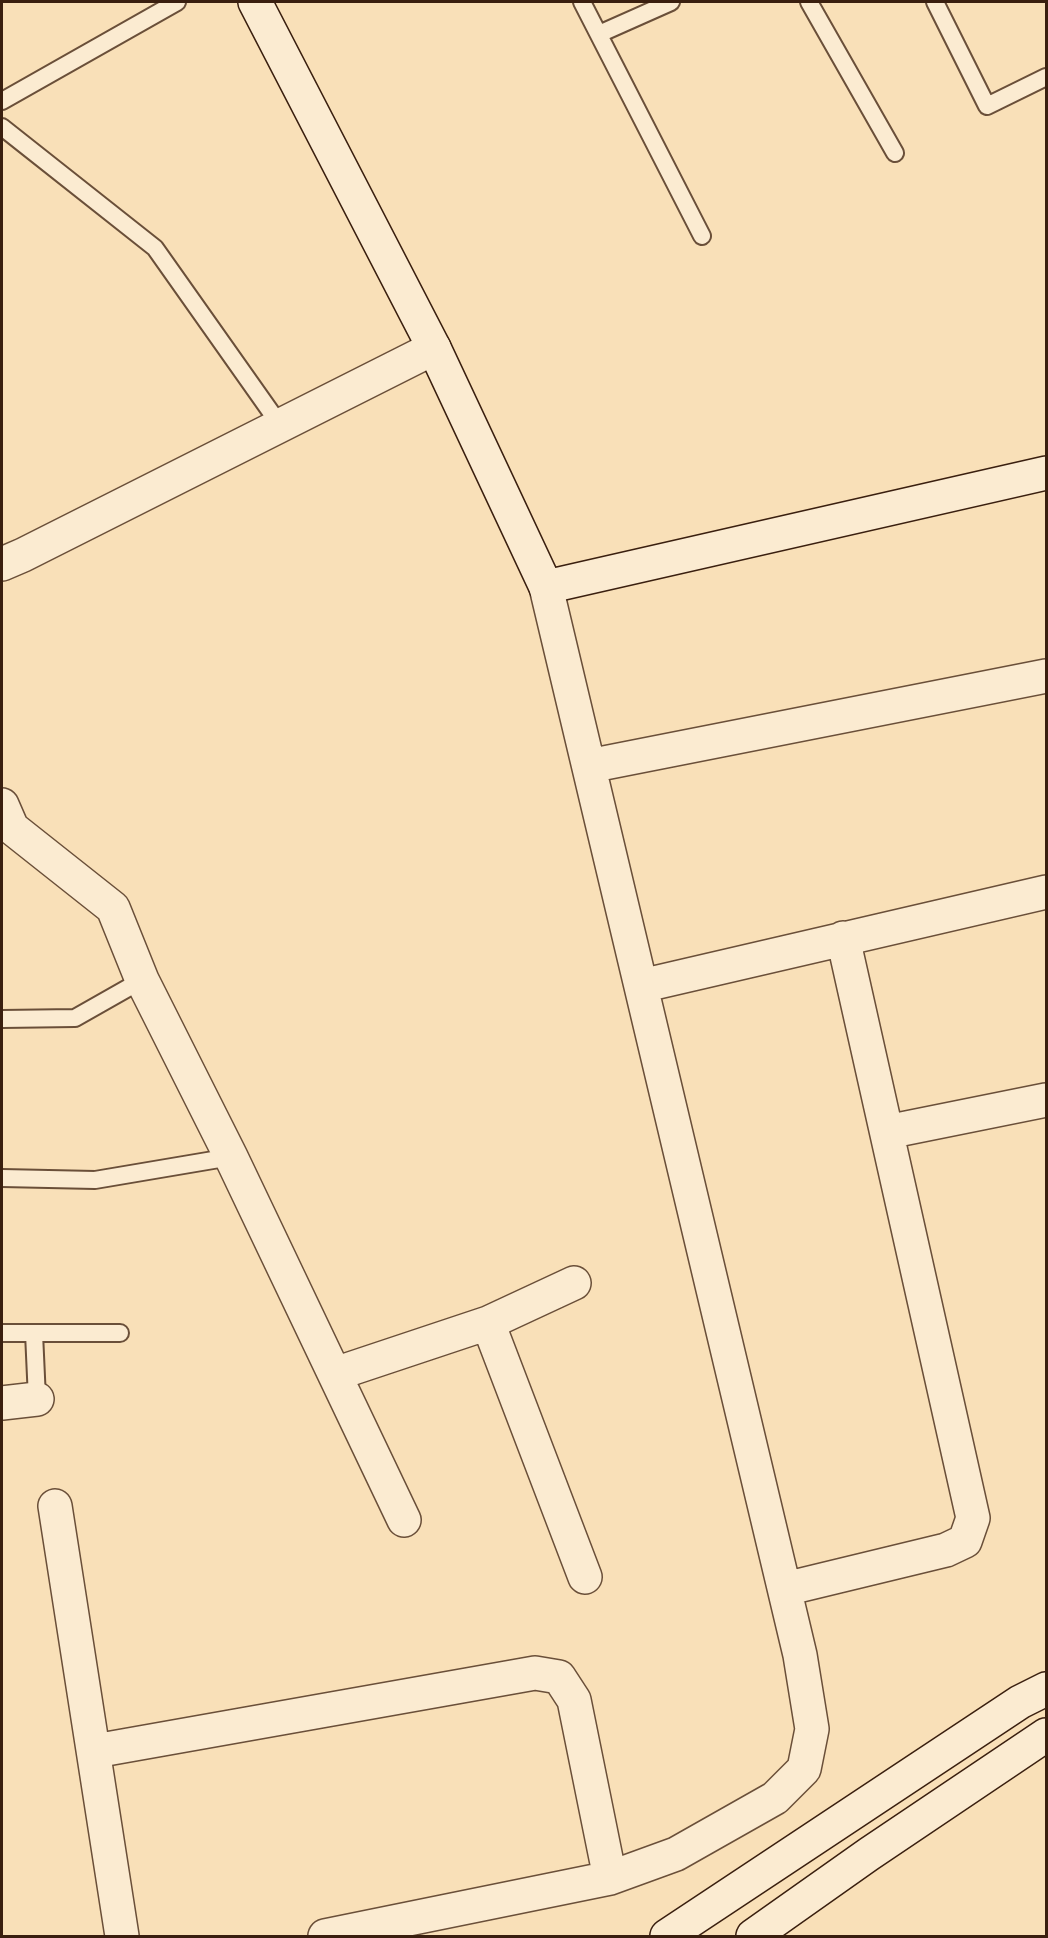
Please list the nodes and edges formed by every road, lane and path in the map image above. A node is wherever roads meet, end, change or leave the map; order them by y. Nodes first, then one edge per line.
1 (177, 2) edge
2 (255, 2) edge
3 (582, 2) edge
4 (671, 2) edge
5 (809, 2) edge
6 (934, 2) edge
7 (599, 34) junction
8 (1047, 77) edge
9 (2, 101) edge
10 (2, 126) edge
11 (895, 153) dead end
12 (702, 236) dead end
13 (434, 348) junction
14 (278, 425) junction
15 (1047, 473) edge
16 (9, 555) edge
17 (546, 587) junction
18 (1047, 676) edge
19 (589, 766) junction
20 (2, 805) edge
21 (1047, 892) edge
22 (843, 938) junction
23 (142, 980) junction
24 (641, 986) junction
25 (2, 1019) edge
26 (1047, 1100) edge
27 (887, 1131) junction
28 (231, 1157) junction
29 (2, 1178) edge
30 (573, 1283) dead end
31 (488, 1323) junction
32 (2, 1333) edge
33 (34, 1333) junction
34 (120, 1333) dead end
35 (335, 1374) junction
36 (36, 1399) joint
37 (2, 1403) edge
38 (55, 1506) dead end
39 (404, 1520) dead end
40 (585, 1577) dead end
41 (784, 1589) junction
42 (1047, 1689) edge
43 (1047, 1735) edge
44 (95, 1751) junction
45 (610, 1878) junction
46 (122, 1936) edge
47 (325, 1936) edge
48 (667, 1936) edge
49 (753, 1936) edge

1 - 9 lane
2 - 13 street
3 - 7 lane
4 - 7 lane
5 - 11 lane
6 - 8 lane
7 - 12 lane
10 - 14 lane
13 - 14 street
13 - 17 street
14 - 16 street
15 - 17 street
17 - 19 street
18 - 19 street
19 - 24 street
20 - 23 street
21 - 22 street
22 - 24 street
22 - 27 street
23 - 25 lane
23 - 28 street
24 - 41 street
26 - 27 street
27 - 41 street
28 - 29 lane
28 - 35 street
30 - 31 street
31 - 35 street
31 - 40 street
32 - 33 lane
33 - 34 lane
33 - 36 lane
35 - 39 street
36 - 37 street
38 - 44 street
41 - 45 street
42 - 48 street
43 - 49 street
44 - 45 street
44 - 46 street
45 - 47 street

